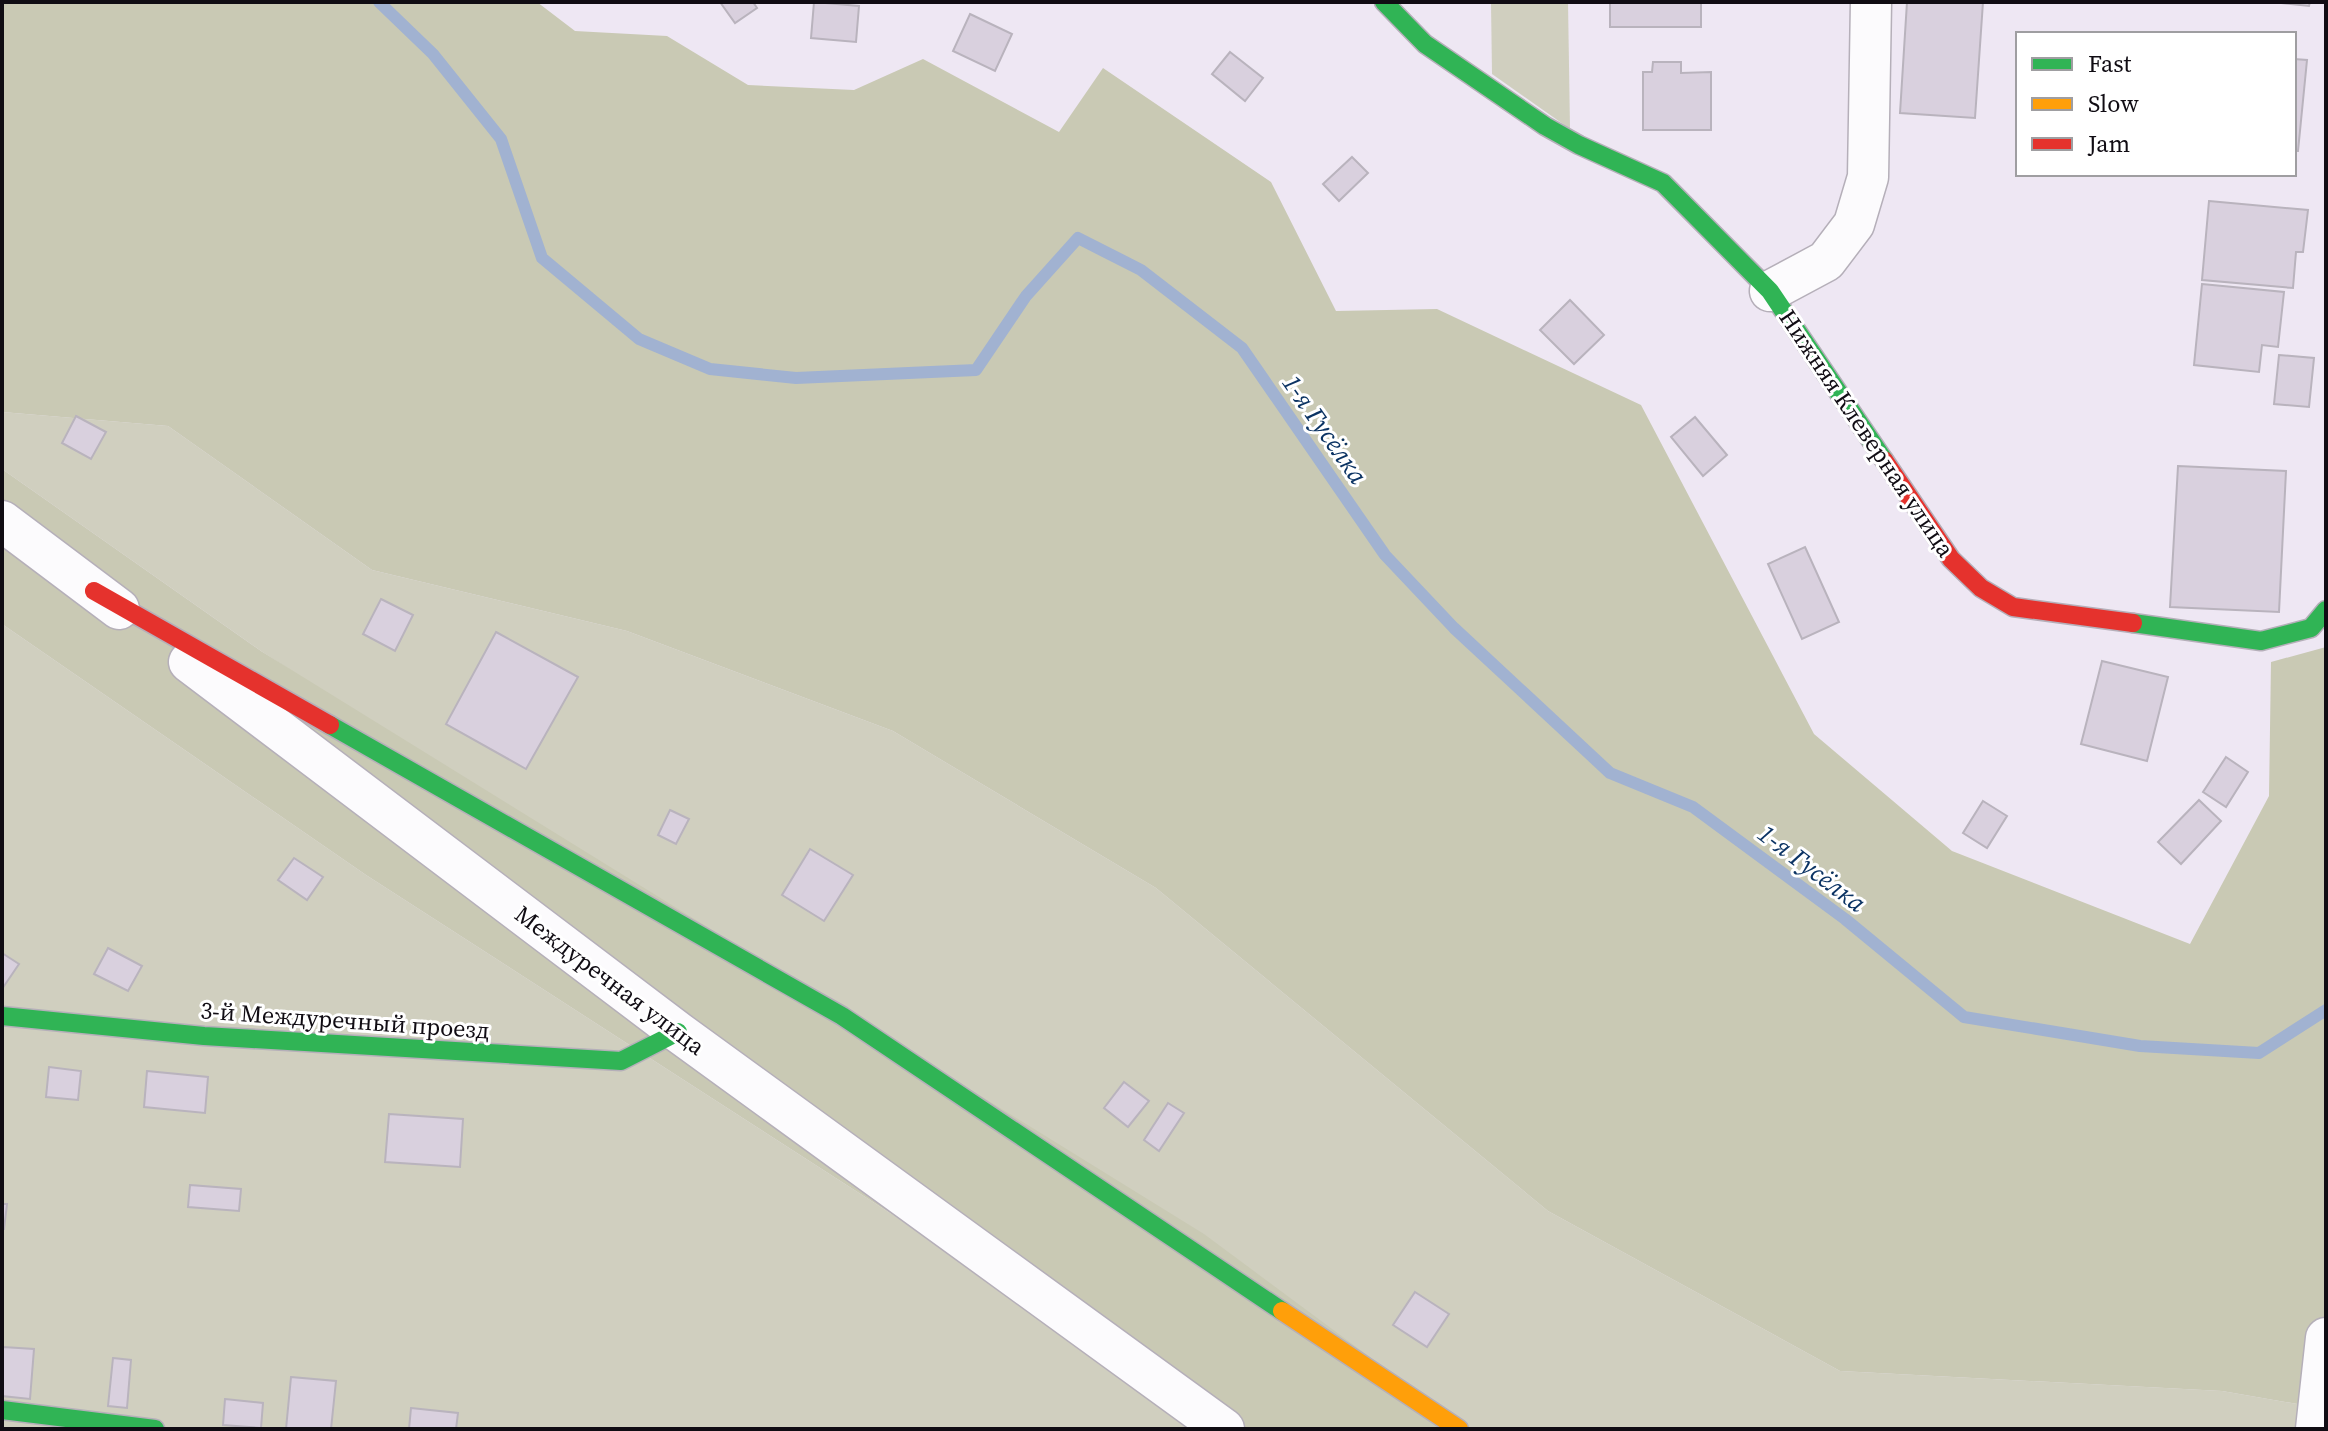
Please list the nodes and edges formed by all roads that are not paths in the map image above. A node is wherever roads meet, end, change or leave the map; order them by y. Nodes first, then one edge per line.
1 (1384, 2) edge
2 (1871, 2) edge
3 (1770, 291) junction
4 (2, 521) edge
5 (94, 591) junction
6 (2326, 610) edge
7 (2, 1016) edge
8 (678, 1032) junction
9 (2326, 1338) edge
10 (2, 1410) edge
11 (155, 1429) edge
12 (1224, 1429) edge
13 (1459, 1429) edge
14 (2316, 1429) edge

1 - 3 street, Нижняя Клеверная улица
2 - 3 street, Нижняя Клеверная улица
3 - 6 street, Нижняя Клеверная улица
4 - 5 street, Междуречная улица
5 - 8 street, Междуречная улица
5 - 13 street
7 - 8 street, 3-й Междуречный проезд
8 - 12 street, Междуречная улица
9 - 14 street
10 - 11 street

